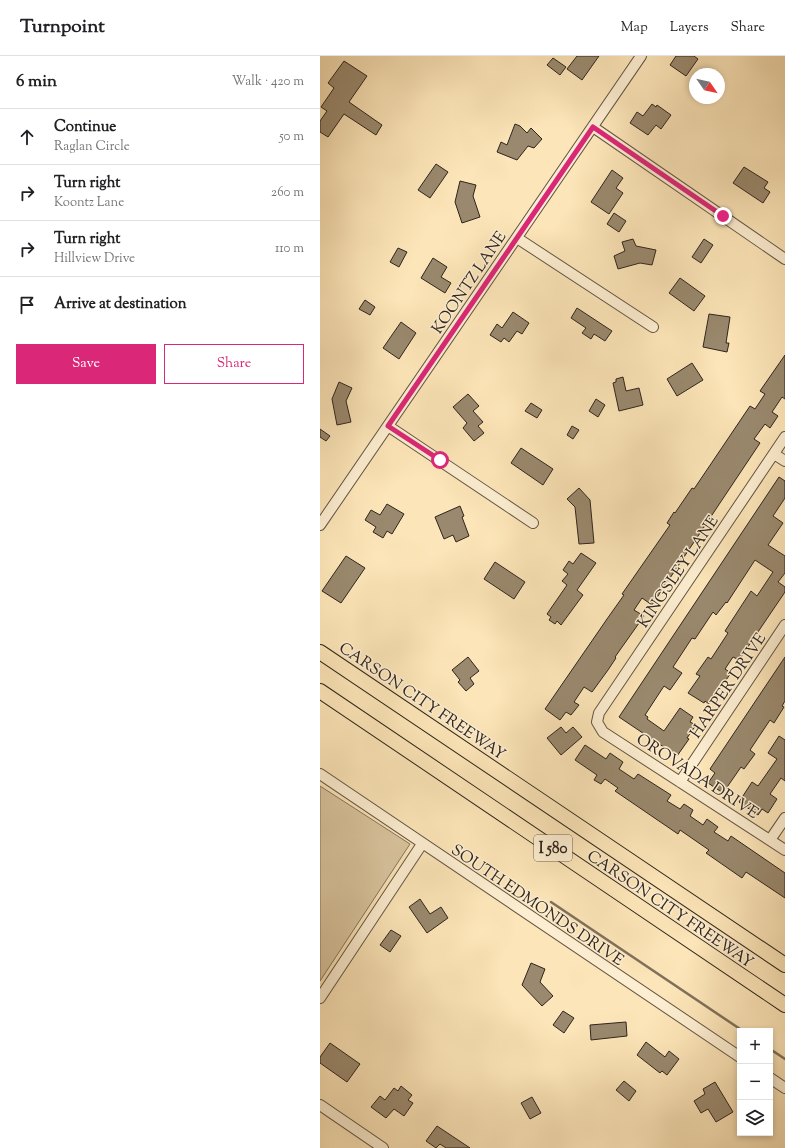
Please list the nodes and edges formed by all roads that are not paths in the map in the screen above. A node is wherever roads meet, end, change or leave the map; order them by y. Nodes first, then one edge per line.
1 (641, 56) edge
2 (593, 127) junction
3 (517, 238) junction
4 (785, 259) edge
5 (653, 327) dead end
6 (388, 426) junction
7 (785, 437) edge
8 (774, 454) junction
9 (785, 461) edge
10 (533, 523) dead end
11 (320, 525) edge
12 (785, 625) edge
13 (320, 652) edge
14 (320, 691) edge
15 (597, 722) joint
16 (320, 774) edge
17 (680, 782) junction
18 (785, 818) edge
19 (770, 840) junction
20 (422, 844) junction
21 (785, 850) edge
22 (785, 965) edge
23 (320, 998) edge
24 (785, 1005) edge
25 (737, 1055) edge
26 (773, 1080) edge
27 (785, 1088) edge
28 (320, 1105) edge
29 (383, 1148) edge

1 - 2 street, KOONTZ LANE
2 - 3 street, KOONTZ LANE
2 - 4 street
3 - 5 street
3 - 6 street, KOONTZ LANE
6 - 10 street
6 - 11 street, KOONTZ LANE
7 - 8 street, KINGSLEY LANE
8 - 9 street
8 - 15 street, KINGSLEY LANE
12 - 17 street, HARPER DRIVE
13 - 22 highway, CARSON CITY FREEWAY / I 580
14 - 24 highway, CARSON CITY FREEWAY / I 580
15 - 17 street, OROVADA DRIVE
16 - 20 street, SOUTH EDMONDS DRIVE
17 - 19 street, OROVADA DRIVE
18 - 19 street
19 - 21 street, OROVADA DRIVE
20 - 23 street
20 - 25 street, SOUTH EDMONDS DRIVE
26 - 27 street
28 - 29 street

